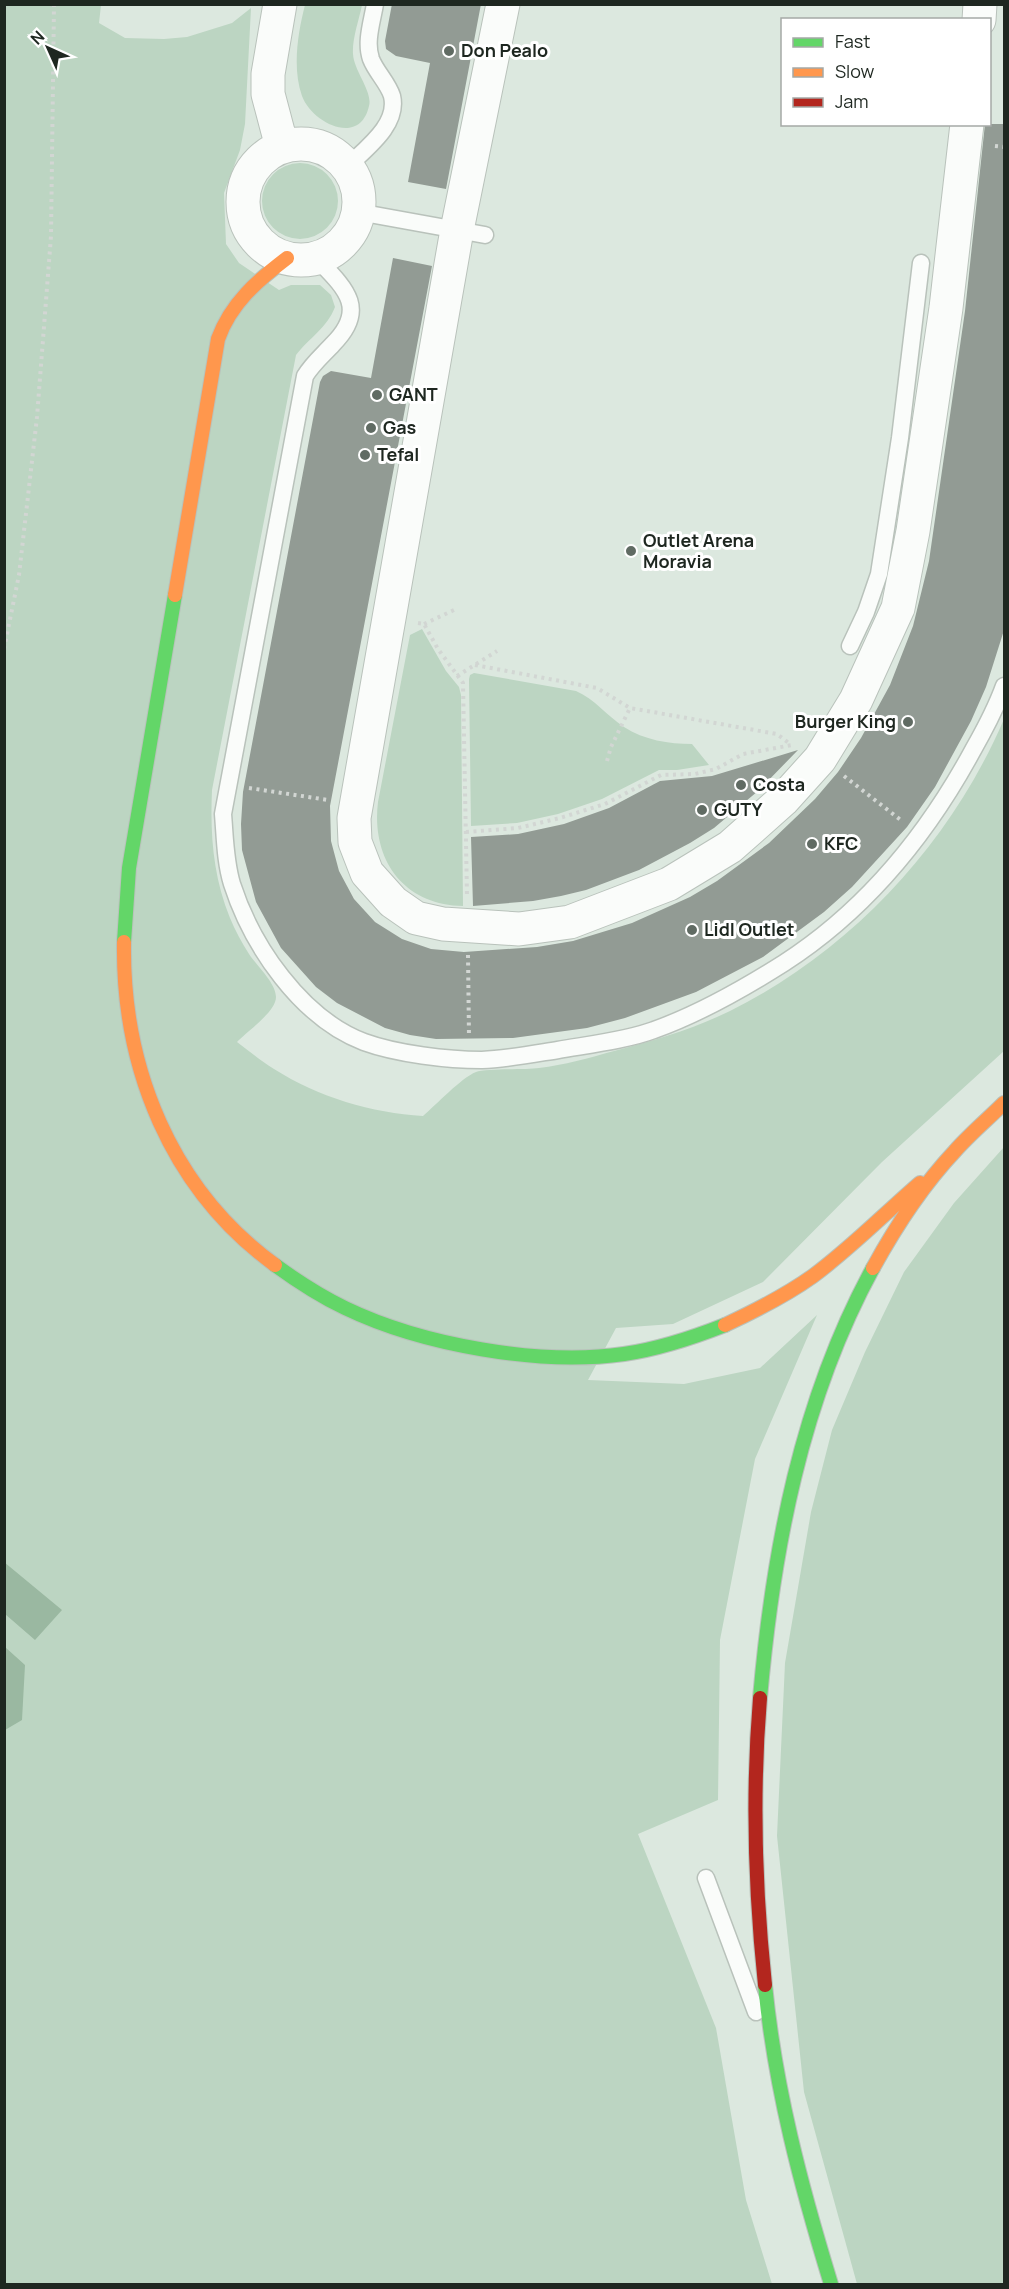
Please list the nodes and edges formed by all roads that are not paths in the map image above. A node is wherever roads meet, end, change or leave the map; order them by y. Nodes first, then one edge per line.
1 (280, 4) edge
2 (375, 4) edge
3 (503, 4) edge
4 (967, 126) edge
5 (282, 147) junction
6 (347, 167) junction
7 (358, 212) junction
8 (471, 232) junction
9 (301, 258) junction
10 (921, 263) dead end
11 (850, 646) dead end
12 (1005, 686) edge
13 (1004, 1104) edge
14 (946, 1160) junction
15 (706, 1878) dead end
16 (775, 2062) junction
17 (831, 2284) edge

1 - 5 street
2 - 6 lane
3 - 8 street
4 - 8 street
5 - 6 street
5 - 9 street
6 - 7 street
7 - 8 lane
7 - 9 street
9 - 12 lane
9 - 14 main road
10 - 11 lane
13 - 14 main road
14 - 16 main road
15 - 16 lane
16 - 17 main road

